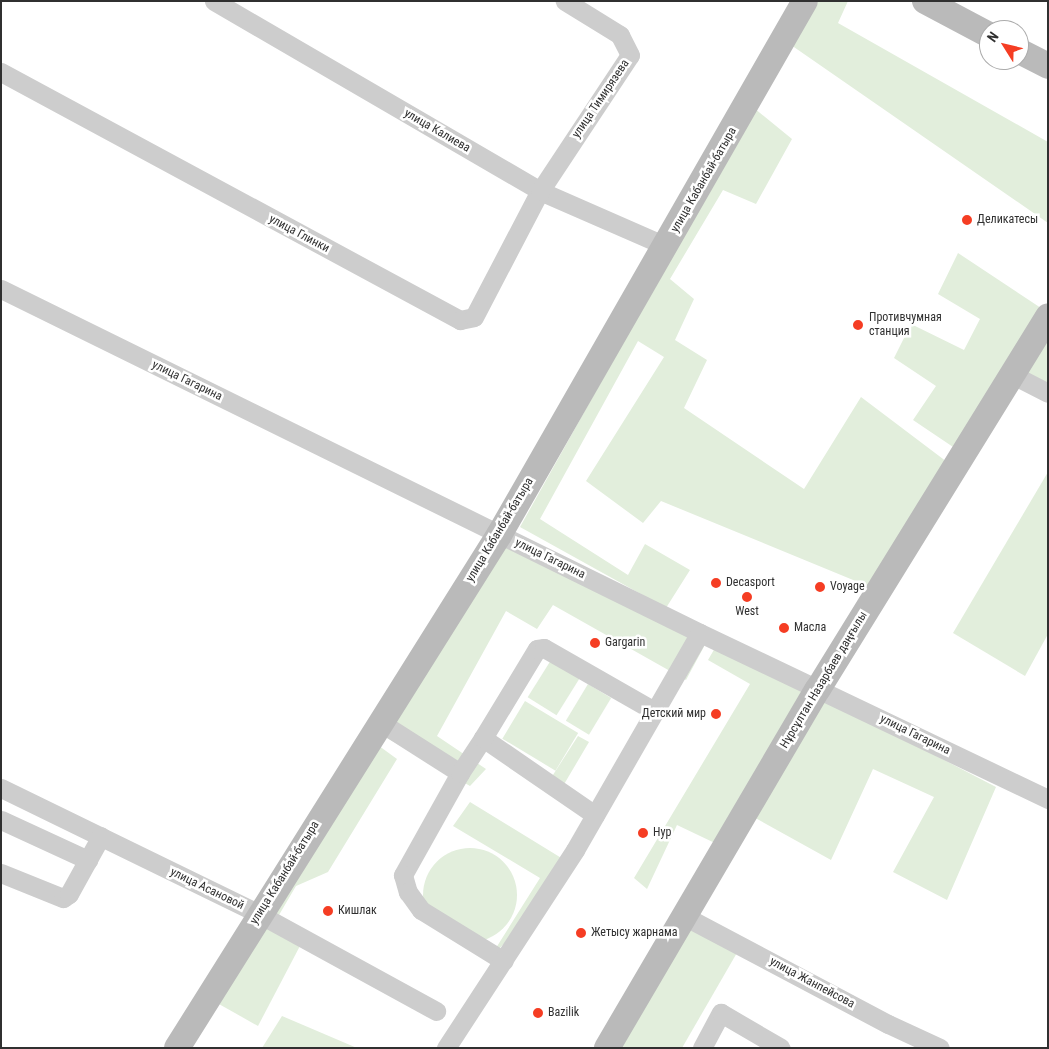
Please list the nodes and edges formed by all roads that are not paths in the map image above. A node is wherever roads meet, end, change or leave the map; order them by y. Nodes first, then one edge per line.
1 (214, 1) edge
2 (565, 1) edge
3 (805, 1) edge
4 (926, 1) edge
5 (979, 30) edge
6 (1029, 56) edge
7 (1048, 66) edge
8 (1, 72) edge
9 (540, 191) junction
10 (666, 246) junction
11 (1, 289) edge
12 (1048, 316) edge
13 (1013, 375) junction
14 (1048, 393) edge
15 (499, 535) junction
16 (700, 633) junction
17 (818, 689) junction
18 (654, 711) junction
19 (380, 722) junction
20 (483, 738) junction
21 (460, 773) junction
22 (1, 788) edge
23 (1048, 799) edge
24 (595, 815) junction
25 (1, 820) edge
26 (101, 836) junction
27 (88, 860) junction
28 (1, 873) edge
29 (259, 914) junction
30 (684, 916) junction
31 (504, 961) junction
32 (436, 1011) dead end
33 (177, 1048) edge
34 (446, 1048) edge
35 (607, 1048) edge
36 (702, 1048) edge
37 (781, 1048) edge
38 (940, 1048) edge

1 - 9 street, улица Калиева
2 - 9 street, улица Тимирязева
3 - 10 main road, улица Кабанбай-батыра
4 - 5 main road
6 - 7 main road
8 - 9 street, улица Глинки
9 - 10 street, улица Калиева
10 - 15 main road, улица Кабанбай-батыра
11 - 15 street, улица Гагарина
12 - 13 main road, Нұрсұлтан Назарбаев даңғылы
13 - 14 street
13 - 17 main road, Нұрсұлтан Назарбаев даңғылы
15 - 16 street, улица Гагарина
15 - 19 main road, улица Кабанбай-батыра
16 - 17 street, улица Гагарина
16 - 18 street
17 - 23 street, улица Гагарина
17 - 30 main road, Нұрсұлтан Назарбаев даңғылы
18 - 20 street
18 - 24 street
19 - 21 street
19 - 29 main road, улица Кабанбай-батыра
20 - 21 street
20 - 24 street
21 - 31 street
22 - 26 street, улица Асановой
24 - 31 street
25 - 27 street
26 - 27 street
26 - 29 street, улица Асановой
27 - 28 street
29 - 32 street, улица Асановой
29 - 33 main road, улица Кабанбай-батыра
30 - 35 main road, Нұрсұлтан Назарбаев даңғылы
30 - 38 street, улица Жанпейсова
31 - 34 street
36 - 37 street

